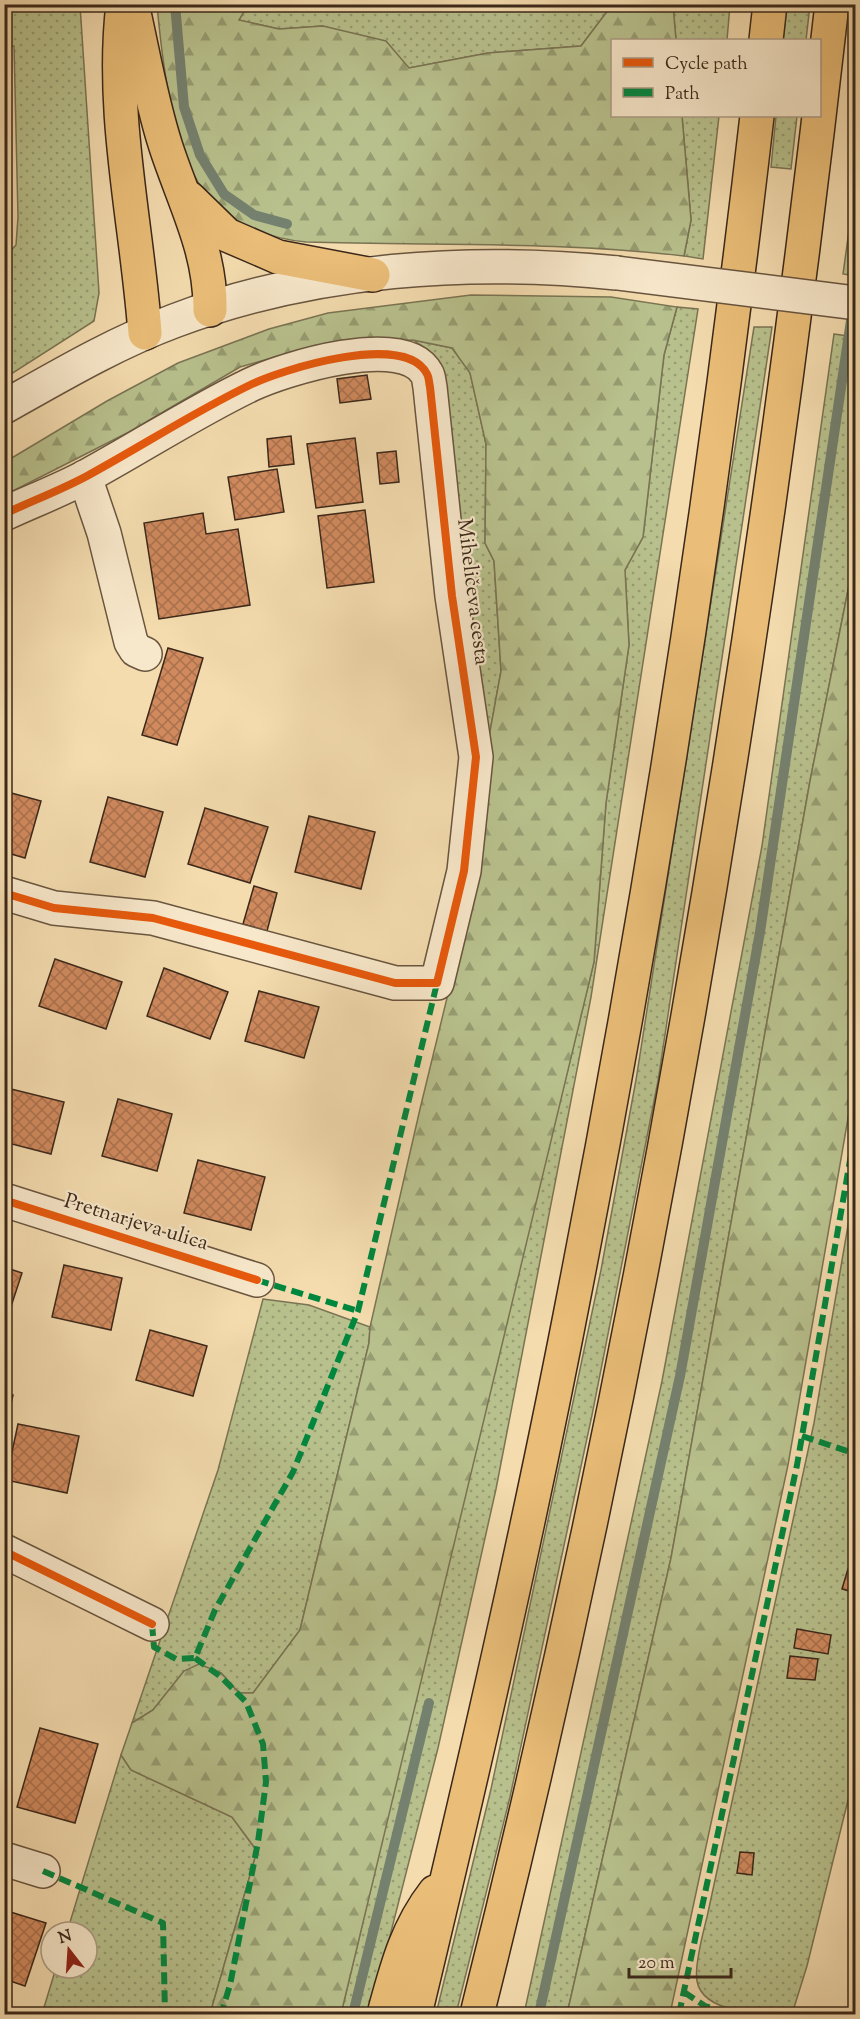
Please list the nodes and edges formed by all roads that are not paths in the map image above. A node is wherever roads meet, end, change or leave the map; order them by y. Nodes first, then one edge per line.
1 (123, 4) edge
2 (132, 4) edge
3 (770, 4) edge
4 (832, 4) edge
5 (766, 39) edge
6 (821, 103) edge
7 (757, 117) edge
8 (819, 117) edge
9 (183, 193) junction
10 (373, 275) junction
11 (855, 303) edge
12 (210, 310) junction
13 (145, 333) junction
14 (4, 407) edge
15 (85, 477) junction
16 (4, 514) edge
17 (145, 654) dead end
18 (4, 893) edge
19 (4, 1200) edge
20 (257, 1280) dead end
21 (4, 1551) edge
22 (152, 1624) dead end
23 (4, 1860) edge
24 (43, 1871) dead end
25 (448, 1877) junction
26 (493, 1953) junction
27 (384, 2014) edge
28 (415, 2014) edge
29 (477, 2014) edge
30 (495, 2014) edge

1 - 13 highway
2 - 9 highway
3 - 5 highway
4 - 6 highway
7 - 25 highway
8 - 26 highway
9 - 10 highway
9 - 12 highway
10 - 11 street, bridge
10 - 12 street
12 - 13 street
13 - 14 street
15 - 16 street, Miheličeva cesta
15 - 17 street
15 - 18 street, Miheličeva cesta
19 - 20 street, Pretnarjeva ulica
21 - 22 street
23 - 24 street
25 - 27 highway
25 - 28 highway
26 - 29 highway
26 - 30 highway

